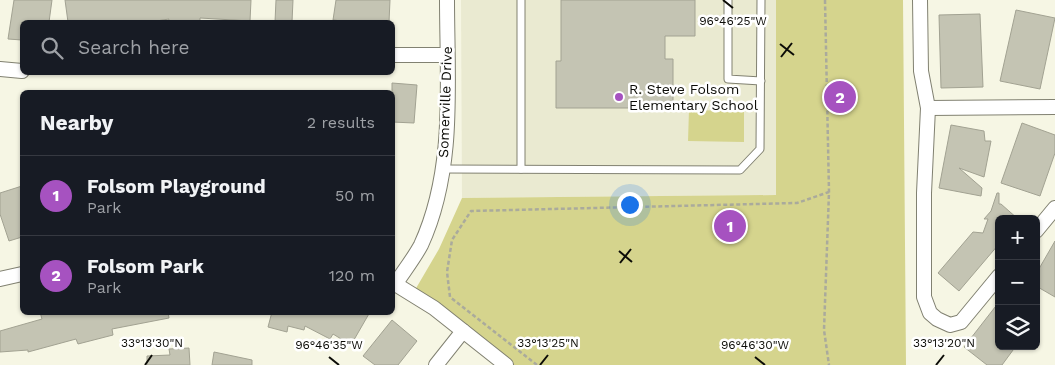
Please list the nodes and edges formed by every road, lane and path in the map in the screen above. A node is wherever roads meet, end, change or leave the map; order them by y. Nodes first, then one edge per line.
1 (447, 0) edge
2 (521, 0) edge
3 (728, 0) edge
4 (761, 0) edge
5 (825, 0) edge
6 (920, 0) edge
7 (395, 55) edge
8 (447, 55) junction
9 (0, 69) edge
10 (20, 71) edge
11 (761, 81) junction
12 (1055, 107) edge
13 (928, 108) junction
14 (443, 169) junction
15 (521, 169) junction
16 (829, 192) junction
17 (1055, 208) edge
18 (1040, 226) edge
19 (20, 274) edge
20 (0, 279) edge
21 (395, 281) edge
22 (995, 281) edge
23 (395, 283) edge
24 (463, 331) junction
25 (436, 365) edge
26 (506, 365) edge
27 (537, 365) edge
28 (829, 365) edge

1 - 8 street, Somerville Drive
2 - 15 lane
3 - 11 lane
4 - 11 lane
5 - 16 path
6 - 13 street
7 - 8 street
8 - 14 street, Somerville Drive
9 - 10 street
11 - 15 lane
12 - 13 street
13 - 22 street
14 - 15 lane
14 - 21 street, Somerville Drive
16 - 27 path
16 - 28 path
17 - 18 street
19 - 20 street
23 - 24 street
24 - 25 street
24 - 26 street

